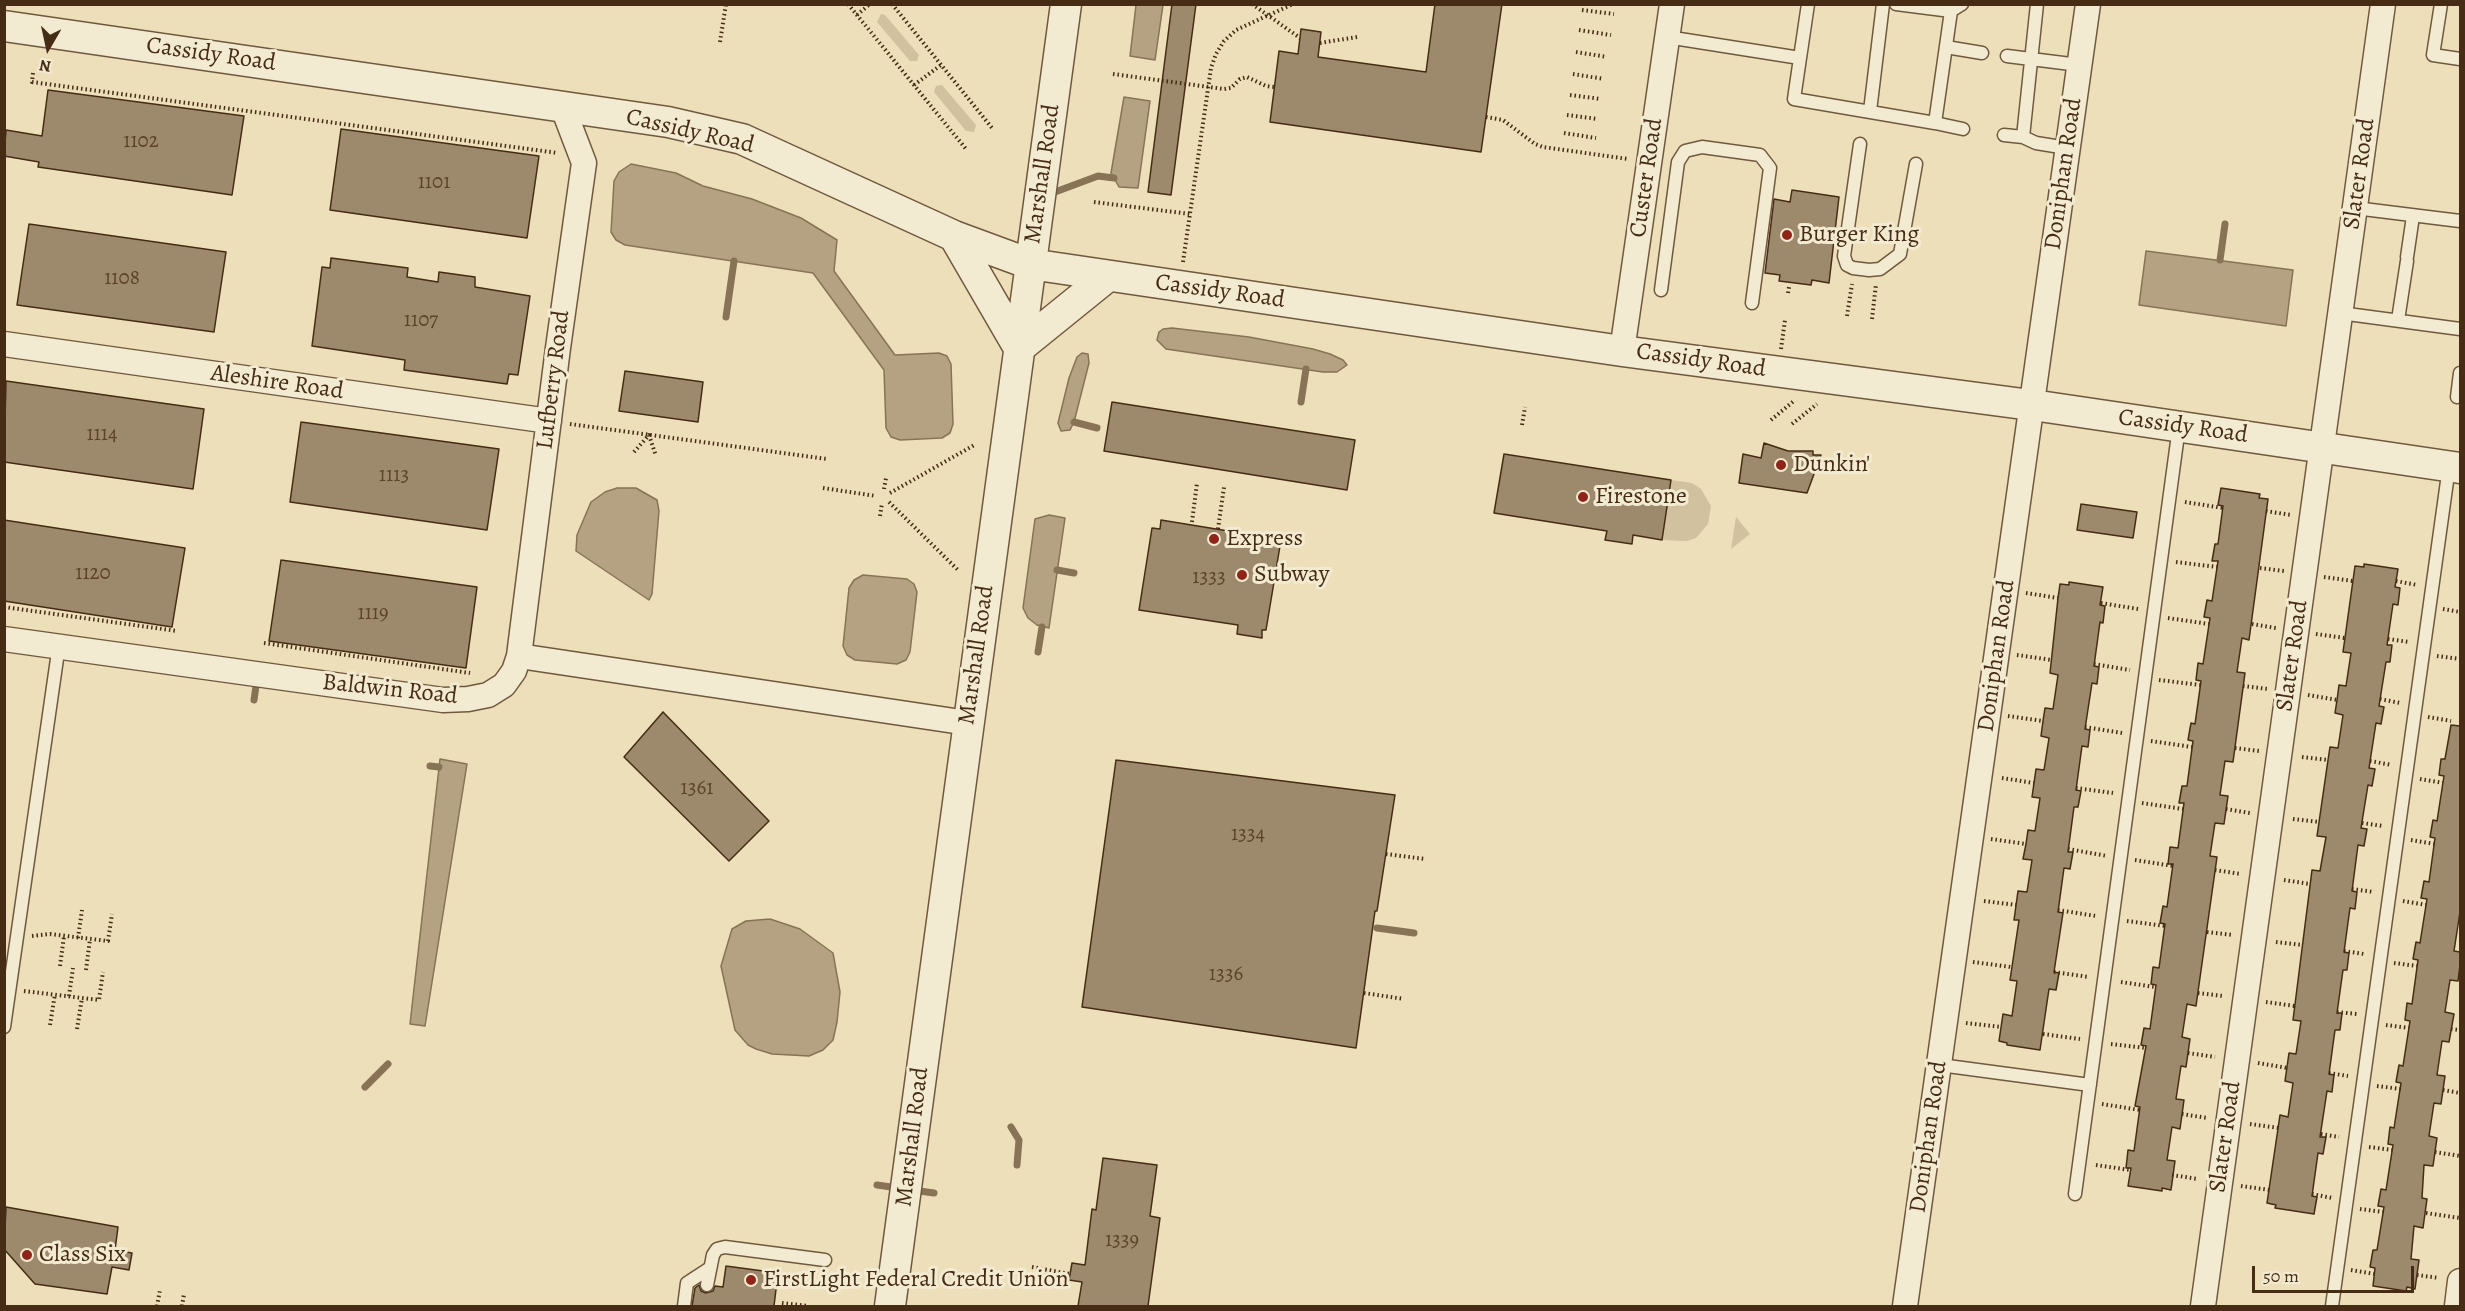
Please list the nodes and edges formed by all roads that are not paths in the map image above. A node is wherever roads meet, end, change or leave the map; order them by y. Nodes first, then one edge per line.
1 (1066, 4) edge
2 (1672, 4) edge
3 (1808, 4) edge
4 (1883, 4) edge
5 (1896, 4) edge
6 (2037, 4) edge
7 (2088, 4) edge
8 (2383, 4) edge
9 (2441, 4) edge
10 (1956, 8) edge
11 (4, 26) edge
12 (1667, 37) junction
13 (1946, 48) junction
14 (1982, 53) dead end
15 (2007, 56) dead end
16 (1800, 57) junction
17 (2030, 59) junction
18 (2460, 59) edge
19 (2079, 65) junction
20 (563, 108) junction
21 (1870, 111) junction
22 (1935, 123) junction
23 (1963, 129) dead end
24 (2004, 135) dead end
25 (2023, 137) junction
26 (1860, 144) dead end
27 (2067, 148) junction
28 (1916, 164) dead end
29 (2355, 208) junction
30 (2413, 216) junction
31 (2460, 222) edge
32 (954, 236) junction
33 (1030, 264) junction
34 (1108, 276) junction
35 (1661, 290) dead end
36 (1752, 303) dead end
37 (2340, 313) junction
38 (2398, 320) junction
39 (2460, 329) edge
40 (4, 344) edge
41 (1019, 348) junction
42 (1622, 351) junction
43 (2460, 373) edge
44 (2457, 397) dead end
45 (2032, 405) junction
46 (549, 421) junction
47 (2179, 427) junction
48 (2322, 448) junction
49 (2455, 467) edge
50 (4, 639) edge
51 (58, 645) junction
52 (519, 656) junction
53 (968, 723) junction
54 (4, 1026) edge
55 (1940, 1065) junction
56 (2090, 1085) junction
57 (2075, 1194) dead end
58 (825, 1260) dead end
59 (710, 1268) junction
60 (2460, 1281) edge
61 (707, 1285) dead end
62 (684, 1306) edge
63 (890, 1306) edge
64 (1905, 1306) edge
65 (2203, 1306) edge
66 (2332, 1306) edge
67 (2457, 1306) edge

1 - 33 street, Marshall Road
2 - 12 street, Custer Road
3 - 16 lane
4 - 21 lane
5 - 10 lane
6 - 17 lane
7 - 19 street, Doniphan Road
8 - 29 street, Slater Road
9 - 18 lane
10 - 13 lane
11 - 20 street, Cassidy Road
12 - 16 lane
12 - 42 street, Custer Road
13 - 14 lane
13 - 22 lane
15 - 17 lane
16 - 21 lane
17 - 19 lane
17 - 25 lane
19 - 27 street, Doniphan Road
20 - 32 street, Cassidy Road
20 - 46 street, Lufberry Road
21 - 22 lane
22 - 23 lane
24 - 25 lane
25 - 27 lane
26 - 28 lane
27 - 45 street, Doniphan Road
29 - 30 lane
29 - 37 street, Slater Road
30 - 31 lane
30 - 38 lane
32 - 33 street, Cassidy Road
32 - 41 street
33 - 34 street, Cassidy Road
33 - 41 street, Marshall Road
34 - 41 street
34 - 42 street, Cassidy Road
35 - 36 lane
37 - 38 lane
37 - 48 street, Slater Road
38 - 39 lane
40 - 46 street, Aleshire Road
41 - 53 street, Marshall Road
42 - 45 street, Cassidy Road
43 - 44 lane
45 - 47 street, Cassidy Road
45 - 55 street, Doniphan Road
46 - 52 street, Lufberry Road
47 - 48 street, Cassidy Road
47 - 56 lane
48 - 49 street, Cassidy Road
48 - 65 street, Slater Road
49 - 66 lane
50 - 51 street, Baldwin Road
51 - 52 street, Baldwin Road
51 - 54 lane
52 - 53 street
53 - 63 street, Marshall Road
55 - 56 lane
55 - 64 street, Doniphan Road
56 - 57 lane
58 - 59 lane
59 - 61 lane
59 - 62 lane
60 - 67 street

